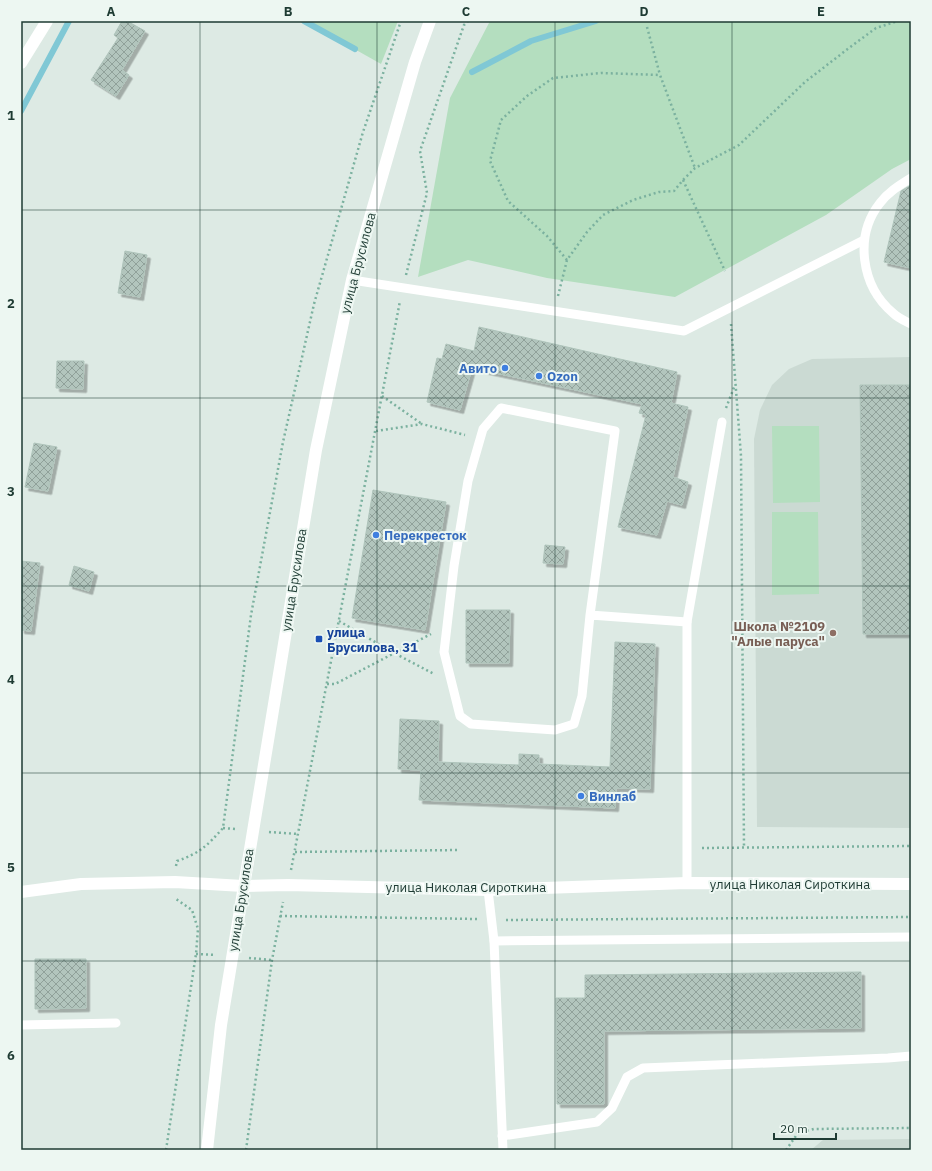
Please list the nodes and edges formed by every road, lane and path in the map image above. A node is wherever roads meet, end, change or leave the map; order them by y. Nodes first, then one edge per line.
1 (46, 21) edge
2 (401, 21) edge
3 (430, 21) edge
4 (468, 21) edge
5 (898, 21) edge
6 (647, 27) dead end
7 (21, 63) edge
8 (660, 75) junction
9 (695, 168) junction
10 (911, 178) edge
11 (683, 180) junction
12 (864, 240) junction
13 (567, 260) junction
14 (725, 271) dead end
15 (352, 280) junction
16 (403, 288) junction
17 (730, 307) junction
18 (555, 311) junction
19 (911, 324) edge
20 (736, 382) junction
21 (382, 396) junction
22 (722, 422) joint
23 (422, 424) junction
24 (376, 431) junction
25 (480, 439) junction
26 (590, 615) junction
27 (339, 621) junction
28 (687, 622) junction
29 (447, 626) junction
30 (394, 653) junction
31 (452, 683) junction
32 (327, 684) junction
33 (911, 846) edge
34 (687, 848) junction
35 (744, 848) junction
36 (458, 850) dead end
37 (295, 852) junction
38 (175, 882) junction
39 (687, 884) junction
40 (911, 884) edge
41 (288, 885) junction
42 (243, 886) junction
43 (488, 890) junction
44 (21, 892) edge
45 (280, 916) junction
46 (911, 917) edge
47 (491, 920) junction
48 (911, 937) edge
49 (494, 941) junction
50 (116, 1023) dead end
51 (21, 1025) edge
52 (911, 1056) edge
53 (911, 1128) edge
54 (502, 1136) junction
55 (166, 1150) edge
56 (207, 1150) edge
57 (246, 1150) edge
58 (502, 1150) edge
59 (786, 1150) edge

1 - 7 street
2 - 38 path
3 - 15 street, улица Брусилова
4 - 16 path
5 - 9 path
6 - 8 path
8 - 9 path
8 - 13 path
9 - 11 path
10 - 12 lane
11 - 13 path
11 - 14 path
12 - 17 lane
12 - 19 lane
13 - 18 path
15 - 16 lane
15 - 42 street, улица Брусилова
16 - 18 lane
16 - 21 path
17 - 18 lane
17 - 20 path
20 - 22 path
20 - 35 path
21 - 23 path
21 - 24 path
22 - 28 lane
23 - 24 path
23 - 25 path
24 - 27 path
25 - 26 lane
25 - 29 lane
26 - 28 lane
26 - 31 lane
27 - 30 path
27 - 32 path
28 - 34 lane
29 - 30 path
29 - 31 lane
30 - 31 path
30 - 32 path
32 - 37 path
33 - 35 path
34 - 35 path
34 - 39 lane
36 - 37 path
37 - 41 path
38 - 42 street, улица Николая Сироткина
38 - 44 street, улица Николая Сироткина
38 - 55 path
39 - 40 street, улица Николая Сироткина
39 - 43 street, улица Николая Сироткина
41 - 42 street, улица Николая Сироткина
41 - 43 street, улица Николая Сироткина
41 - 45 path
42 - 56 street, улица Брусилова
43 - 47 lane
45 - 47 path
45 - 57 path
46 - 47 path
47 - 49 lane
48 - 49 lane
49 - 54 lane
50 - 51 lane
52 - 54 lane
53 - 59 path
54 - 58 lane

